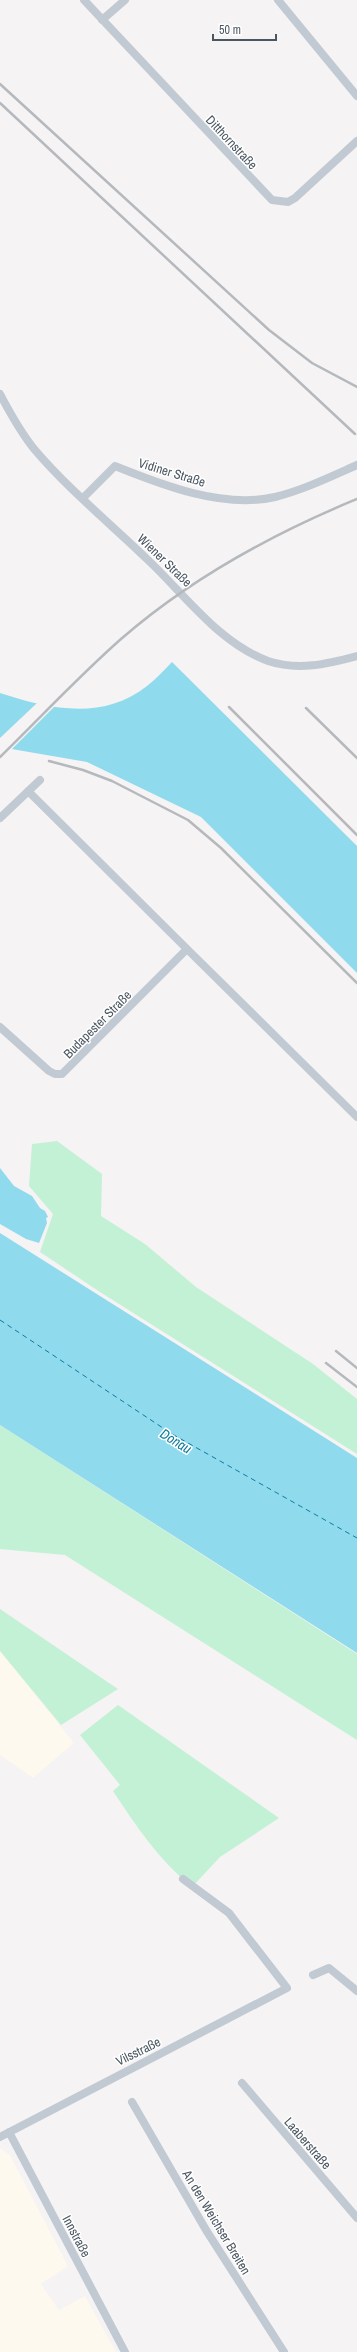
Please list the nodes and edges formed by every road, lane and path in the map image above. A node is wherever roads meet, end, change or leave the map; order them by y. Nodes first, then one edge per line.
1 (84, 0) edge
2 (125, 0) edge
3 (278, 0) edge
4 (102, 20) junction
5 (357, 96) edge
6 (357, 141) edge
7 (0, 394) edge
8 (357, 465) edge
9 (83, 498) junction
10 (357, 656) edge
11 (40, 780) dead end
12 (28, 791) junction
13 (0, 818) edge
14 (187, 949) junction
15 (0, 1027) edge
16 (357, 1117) edge
17 (183, 1879) dead end
18 (313, 1975) dead end
19 (357, 1991) edge
20 (242, 2084) dead end
21 (132, 2102) dead end
22 (9, 2132) junction
23 (0, 2137) edge
24 (357, 2218) edge
25 (125, 2352) edge
26 (284, 2352) edge

1 - 4 street, Ditthornstraße
2 - 4 street
3 - 5 street
4 - 6 street, Ditthornstraße
7 - 9 street, Wiener Straße
8 - 9 street, Vidiner Straße
9 - 10 street, Wiener Straße
11 - 12 street
12 - 13 street
12 - 14 street
14 - 15 street, Budapester Straße
14 - 16 street
17 - 22 street, Vilsstraße
18 - 19 street
20 - 24 street, Laaberstraße
21 - 26 street, An den Weichser Breiten
22 - 23 street, Vilsstraße
22 - 25 street, Innstraße

